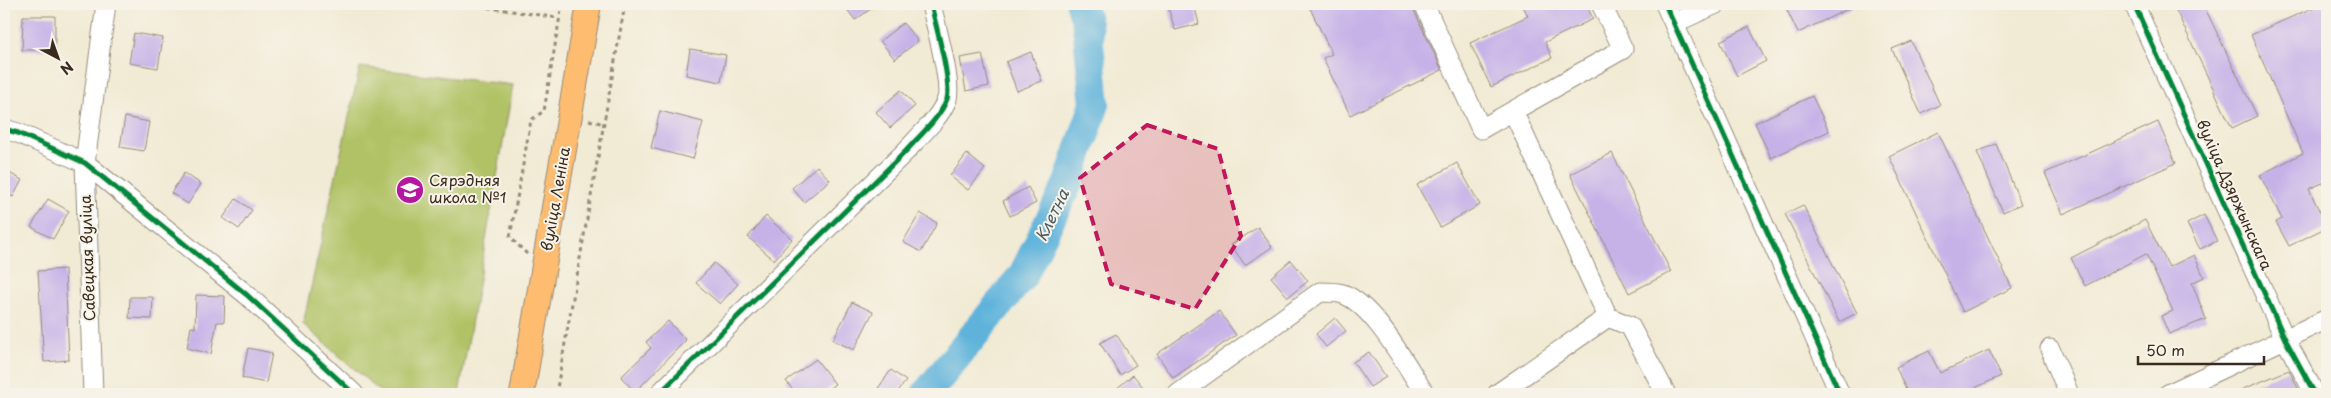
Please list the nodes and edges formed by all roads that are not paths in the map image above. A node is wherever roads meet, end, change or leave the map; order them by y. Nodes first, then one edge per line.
1 (106, 4) edge
2 (589, 4) edge
3 (930, 4) edge
4 (1424, 4) edge
5 (1601, 4) edge
6 (1664, 4) edge
7 (1716, 4) edge
8 (2134, 4) edge
9 (1674, 23) junction
10 (1513, 111) junction
11 (4, 129) edge
12 (85, 163) junction
13 (1608, 317) junction
14 (2327, 319) edge
15 (2285, 339) junction
16 (2050, 349) dead end
17 (93, 394) edge
18 (354, 394) edge
19 (522, 394) edge
20 (659, 394) edge
21 (1178, 394) edge
22 (1425, 394) edge
23 (1497, 394) edge
24 (1666, 394) edge
25 (1840, 394) edge
26 (2069, 394) edge
27 (2168, 394) edge
28 (2315, 394) edge

1 - 12 street, Савецкая вуліца
2 - 19 main road, вуліца Леніна
3 - 20 street
4 - 10 street
5 - 10 street
6 - 9 street
7 - 9 street
8 - 15 street, вуліца Дзяржынскага
9 - 25 street
10 - 13 street
11 - 12 street
12 - 17 street, Савецкая вуліца
12 - 18 street
13 - 23 street
13 - 24 street
14 - 15 street
15 - 27 street
15 - 28 street, вуліца Дзяржынскага
16 - 26 street
21 - 22 street

